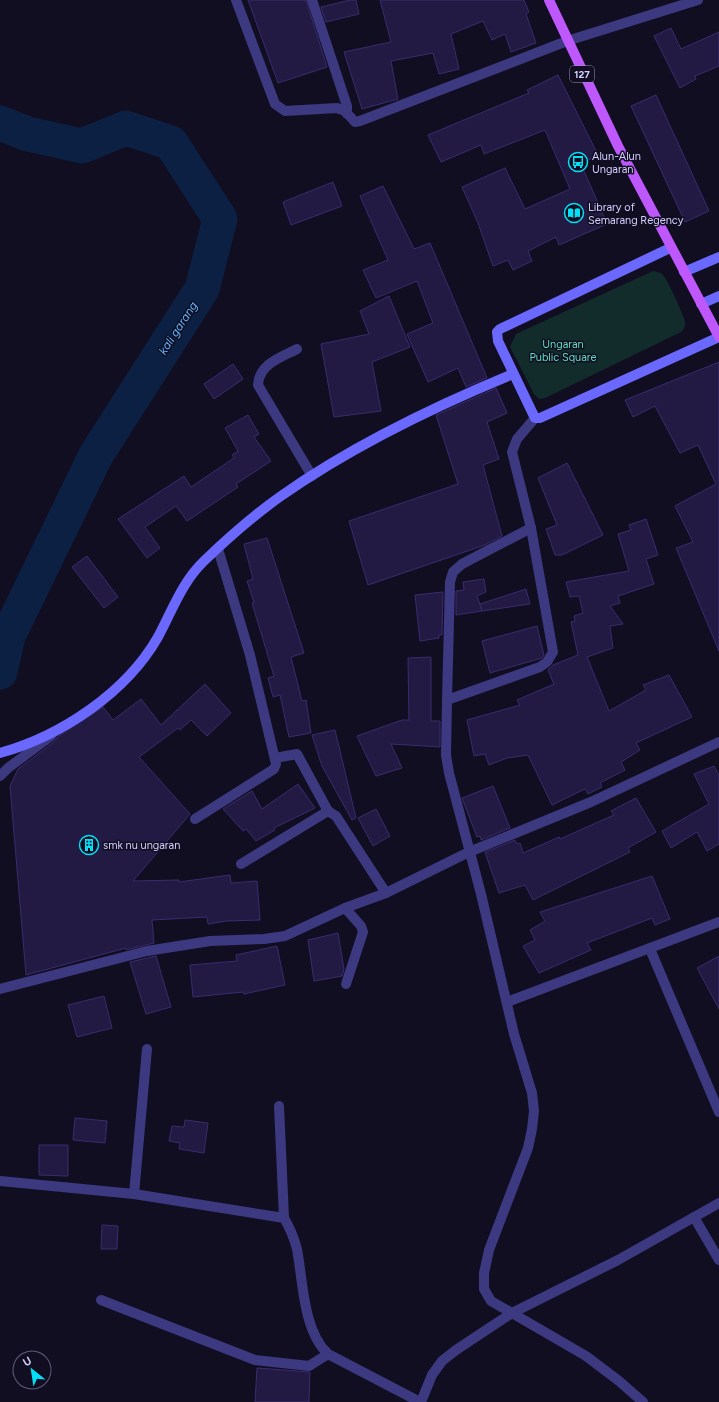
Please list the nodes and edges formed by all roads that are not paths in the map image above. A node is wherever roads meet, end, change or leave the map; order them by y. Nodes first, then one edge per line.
1 (236, 0) edge
2 (312, 0) edge
3 (549, 0) edge
4 (698, 0) edge
5 (567, 41) junction
6 (347, 114) junction
7 (670, 248) junction
8 (719, 257) edge
9 (684, 272) junction
10 (719, 296) edge
11 (701, 304) junction
12 (719, 337) edge
13 (297, 349) dead end
14 (513, 374) junction
15 (535, 418) junction
16 (312, 476) junction
17 (531, 528) junction
18 (218, 549) junction
19 (447, 700) junction
20 (72, 721) junction
21 (719, 742) edge
22 (2, 752) edge
23 (275, 758) junction
24 (0, 776) edge
25 (328, 811) junction
26 (195, 819) dead end
27 (469, 852) junction
28 (241, 864) dead end
29 (386, 893) junction
30 (345, 908) junction
31 (719, 922) edge
32 (650, 949) junction
33 (346, 984) dead end
34 (0, 989) edge
35 (507, 1002) junction
36 (147, 1049) dead end
37 (279, 1106) dead end
38 (719, 1112) edge
39 (0, 1181) edge
40 (134, 1194) junction
41 (719, 1203) edge
42 (694, 1217) junction
43 (284, 1218) junction
44 (719, 1260) edge
45 (101, 1300) dead end
46 (512, 1313) junction
47 (328, 1354) junction
48 (421, 1402) edge
49 (643, 1402) edge

1 - 6 street
2 - 6 street
3 - 5 main road, 127
4 - 5 street
5 - 6 street
5 - 7 main road, 127
7 - 9 main road, 127
7 - 14 street
8 - 9 street
9 - 11 main road, 127
10 - 11 street
11 - 12 main road, 127
12 - 15 street
13 - 16 street
14 - 15 street
14 - 16 street
15 - 17 street
16 - 18 street
17 - 19 street
17 - 19 street
18 - 20 street
18 - 23 street
19 - 27 street
20 - 22 street
20 - 24 street
21 - 27 street
23 - 25 street
23 - 26 street
25 - 28 street
25 - 29 street
27 - 29 street
27 - 35 street
29 - 30 street
30 - 33 street
30 - 34 street
31 - 32 street
32 - 35 street
32 - 38 street
35 - 46 street
36 - 40 street
37 - 43 street
39 - 40 street
40 - 43 street
41 - 42 street
42 - 44 street
42 - 46 street
43 - 47 street
45 - 47 street
46 - 48 street
46 - 49 street
47 - 48 street

